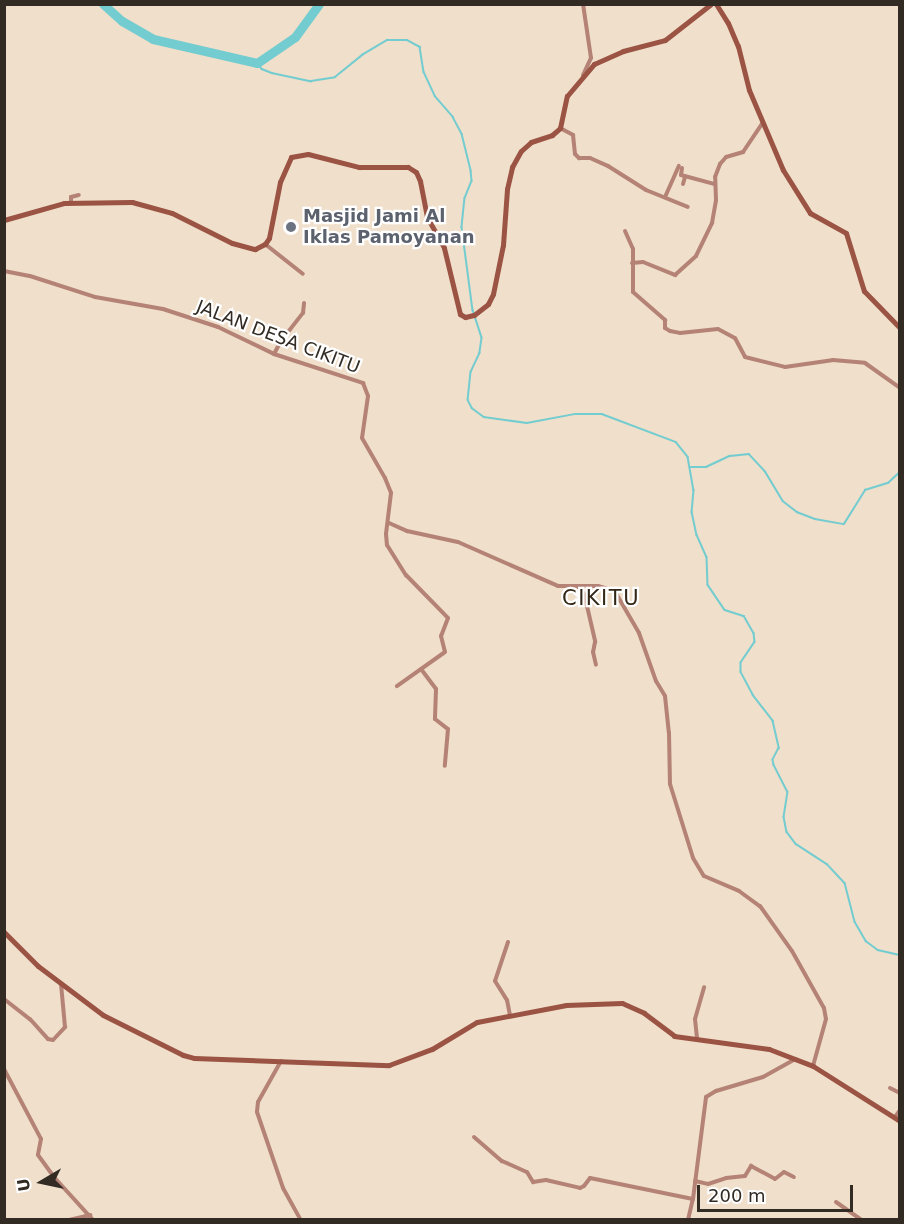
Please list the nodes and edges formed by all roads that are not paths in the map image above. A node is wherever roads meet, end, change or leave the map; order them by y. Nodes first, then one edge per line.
1 (584, 4) edge
2 (711, 4) edge
3 (716, 4) edge
4 (583, 75) junction
5 (763, 122) junction
6 (560, 128) junction
7 (685, 177) junction
8 (672, 182) junction
9 (715, 184) junction
10 (79, 195) dead end
11 (664, 197) junction
12 (71, 202) junction
13 (688, 207) dead end
14 (4, 220) edge
15 (625, 231) dead end
16 (265, 244) junction
17 (632, 262) junction
18 (4, 271) edge
19 (303, 274) dead end
20 (304, 303) dead end
21 (900, 328) edge
22 (274, 354) junction
23 (900, 388) edge
24 (389, 523) junction
25 (578, 587) junction
26 (596, 665) dead end
27 (421, 669) junction
28 (397, 686) dead end
29 (445, 766) dead end
30 (4, 932) edge
31 (508, 942) dead end
32 (61, 984) junction
33 (704, 987) dead end
34 (4, 999) edge
35 (510, 1015) junction
36 (697, 1038) junction
37 (796, 1059) junction
38 (281, 1060) junction
39 (813, 1066) junction
40 (4, 1068) edge
41 (890, 1088) dead end
42 (900, 1093) edge
43 (900, 1110) edge
44 (897, 1119) edge
45 (474, 1137) dead end
46 (794, 1177) dead end
47 (695, 1181) junction
48 (693, 1199) junction
49 (836, 1203) dead end
50 (92, 1217) edge
51 (69, 1220) edge
52 (301, 1220) edge
53 (688, 1220) edge
54 (862, 1220) edge

1 - 4 street
2 - 4 main road
3 - 5 main road
4 - 6 main road
5 - 9 street
5 - 21 main road
6 - 11 street
6 - 16 main road
7 - 8 street
7 - 8 street
7 - 9 street
8 - 11 street
9 - 17 street
10 - 12 street
11 - 13 street
12 - 14 main road
12 - 16 main road
15 - 17 street
16 - 19 street
17 - 23 street
18 - 22 street, JALAN DESA CIKITU
20 - 22 street
22 - 24 street, JALAN DESA CIKITU
24 - 25 street
24 - 27 street
25 - 26 street
25 - 39 street
27 - 28 street
27 - 29 street
30 - 32 main road
31 - 35 street
32 - 34 street
32 - 38 main road
33 - 36 street
35 - 36 main road
35 - 38 main road
36 - 37 main road
37 - 39 main road
37 - 47 street
38 - 52 street
39 - 44 main road
40 - 50 street
41 - 42 street
43 - 44 street
45 - 48 street
46 - 47 street
47 - 48 street
48 - 53 street
49 - 54 street
50 - 51 street

